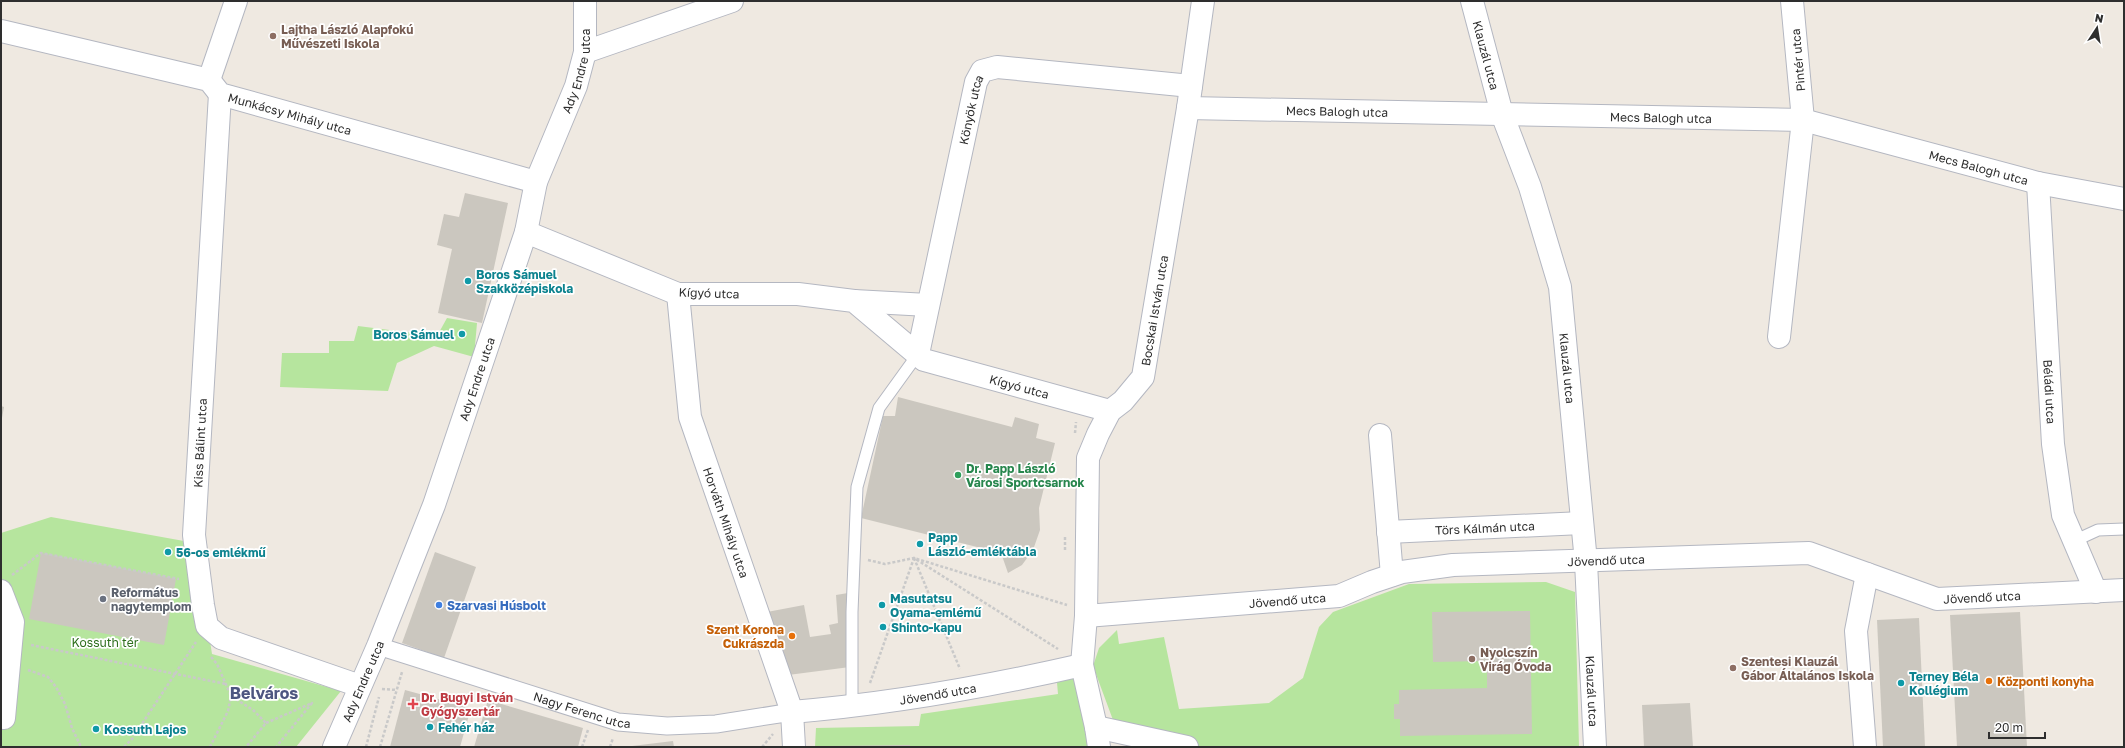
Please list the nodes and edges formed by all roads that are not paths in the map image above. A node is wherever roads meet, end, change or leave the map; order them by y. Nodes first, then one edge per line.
1 (236, 1) edge
2 (585, 1) edge
3 (732, 1) edge
4 (1203, 1) edge
5 (1472, 1) edge
6 (1792, 1) edge
7 (1, 31) edge
8 (585, 52) junction
9 (1191, 86) junction
10 (214, 87) junction
11 (1188, 108) junction
12 (1502, 114) junction
13 (1803, 120) junction
14 (536, 182) junction
15 (2038, 183) junction
16 (2124, 199) edge
17 (526, 232) junction
18 (678, 294) junction
19 (854, 301) junction
20 (928, 305) junction
21 (1779, 336) dead end
22 (918, 354) junction
23 (1110, 411) junction
24 (1380, 435) dead end
25 (1582, 523) junction
26 (2124, 529) edge
27 (1388, 532) junction
28 (2074, 541) junction
29 (1586, 562) junction
30 (1867, 574) junction
31 (1392, 575) junction
32 (5, 584) edge
33 (2124, 590) edge
34 (2096, 592) junction
35 (1086, 616) junction
36 (378, 646) junction
37 (1082, 665) junction
38 (360, 686) junction
39 (852, 708) junction
40 (792, 712) junction
41 (4, 718) dead end
42 (1098, 737) edge
43 (334, 747) edge
44 (794, 747) edge
45 (1187, 747) edge
46 (1595, 747) edge
47 (1865, 747) edge

1 - 10 street, Kiss Bálint utca
2 - 8 street, Ady Endre utca
3 - 8 street
4 - 9 street, Bocskai István utca
5 - 12 street, Klauzál utca
6 - 13 street, Pintér utca
7 - 10 street, Munkácsy Mihály utca
8 - 14 street, Ady Endre utca
9 - 11 street, Bocskai István utca
9 - 20 street, Könyök utca
10 - 14 street, Munkácsy Mihály utca
10 - 38 street, Kiss Bálint utca
11 - 12 street, Mecs Balogh utca
11 - 23 street, Bocskai István utca
12 - 13 street, Mecs Balogh utca
12 - 25 street, Klauzál utca
13 - 15 street, Mecs Balogh utca
13 - 21 street, Pintér utca
14 - 17 street, Ady Endre utca
15 - 16 street, Mecs Balogh utca
15 - 28 street, Béládi utca
17 - 18 street, Kígyó utca
17 - 36 street, Ady Endre utca
18 - 19 street, Kígyó utca
18 - 40 street, Horváth Mihály utca
19 - 20 street, Kígyó utca
19 - 22 street, Kígyó utca
20 - 22 street, Könyök utca
22 - 23 street, Kígyó utca
22 - 39 lane
23 - 35 street, Bocskai István utca
24 - 27 street
25 - 27 street, Törs Kálmán utca
25 - 29 street, Klauzál utca
26 - 28 lane
27 - 31 street
28 - 34 street, Béládi utca
29 - 30 street, Jövendő utca
29 - 31 street, Jövendő utca
29 - 46 street, Klauzál utca
30 - 34 street, Jövendő utca
30 - 47 street
31 - 35 street, Jövendő utca
32 - 41 street
33 - 34 street, Jövendő utca
35 - 37 street, Bocskai István utca
36 - 38 street, Ady Endre utca
36 - 40 street, Nagy Ferenc utca
37 - 39 street, Jövendő utca
37 - 42 street, Bocskai István utca
38 - 43 street, Ady Endre utca
39 - 40 street, Jövendő utca
40 - 44 street, Horváth Mihály utca
42 - 45 street

